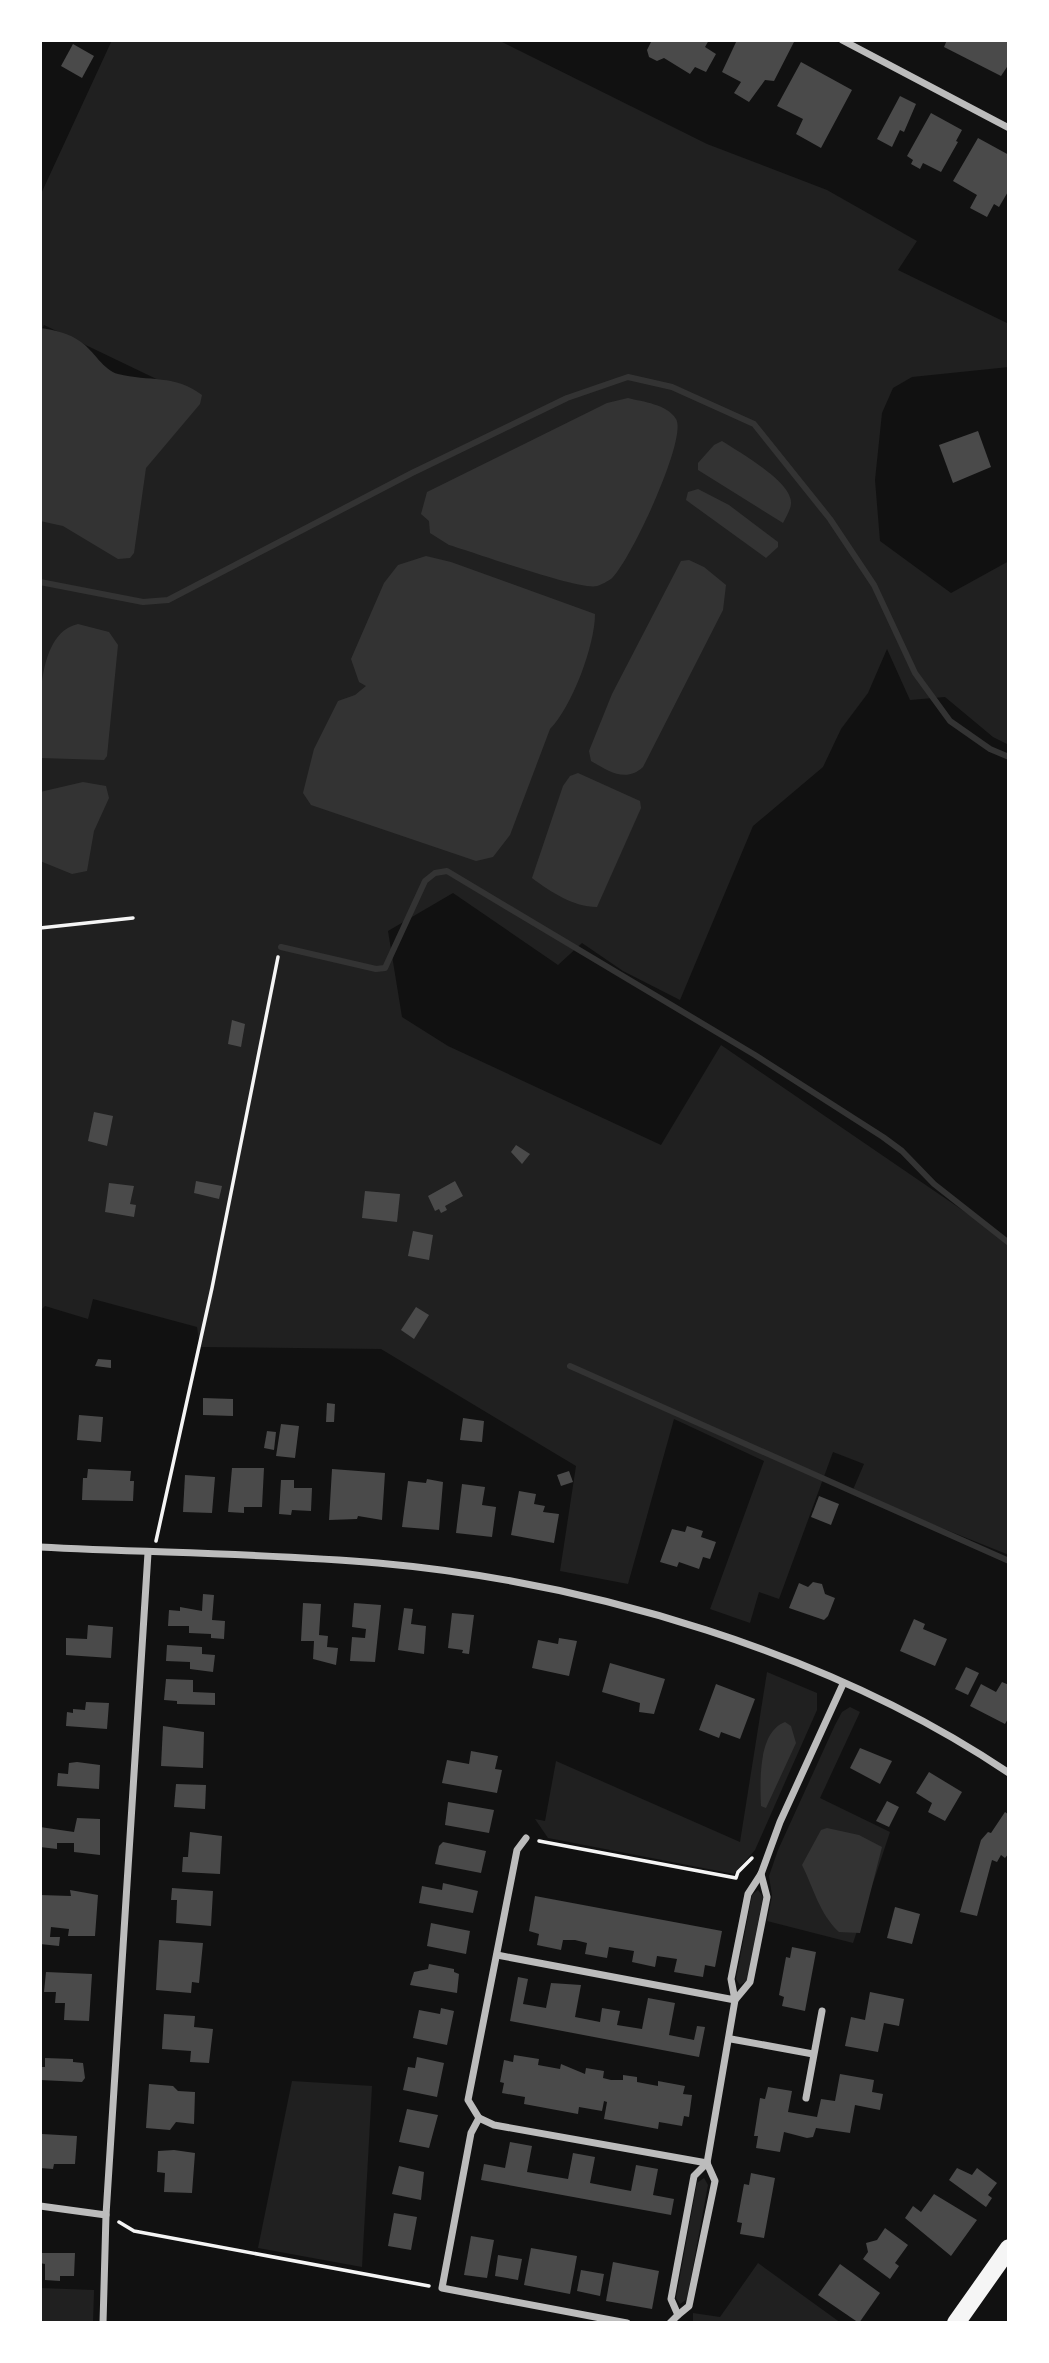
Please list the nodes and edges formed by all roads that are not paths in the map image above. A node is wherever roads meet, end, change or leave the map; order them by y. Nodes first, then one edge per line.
1 (842, 40) edge
2 (1009, 128) edge
3 (40, 1547) edge
4 (151, 1553) junction
5 (843, 1685) junction
6 (1009, 1773) edge
7 (526, 1838) road end
8 (761, 1874) junction
9 (497, 1955) junction
10 (735, 2000) junction
11 (822, 2011) dead end
12 (731, 2039) junction
13 (813, 2054) junction
14 (806, 2098) dead end
15 (479, 2118) junction
16 (707, 2163) junction
17 (40, 2206) edge
18 (106, 2215) junction
19 (1009, 2249) edge
20 (678, 2315) junction
21 (103, 2323) edge
22 (627, 2323) edge
23 (670, 2323) edge
24 (956, 2323) edge

1 - 2 street
3 - 4 street
4 - 5 street
4 - 18 street
5 - 6 street
5 - 8 street
7 - 9 street
8 - 10 street
8 - 10 street
9 - 10 street
9 - 15 street
10 - 12 street
11 - 13 street
12 - 13 street
12 - 16 street
13 - 14 street
15 - 16 street
15 - 22 street
16 - 20 street
16 - 20 street
17 - 18 street
18 - 21 street
19 - 24 main road
20 - 23 street

